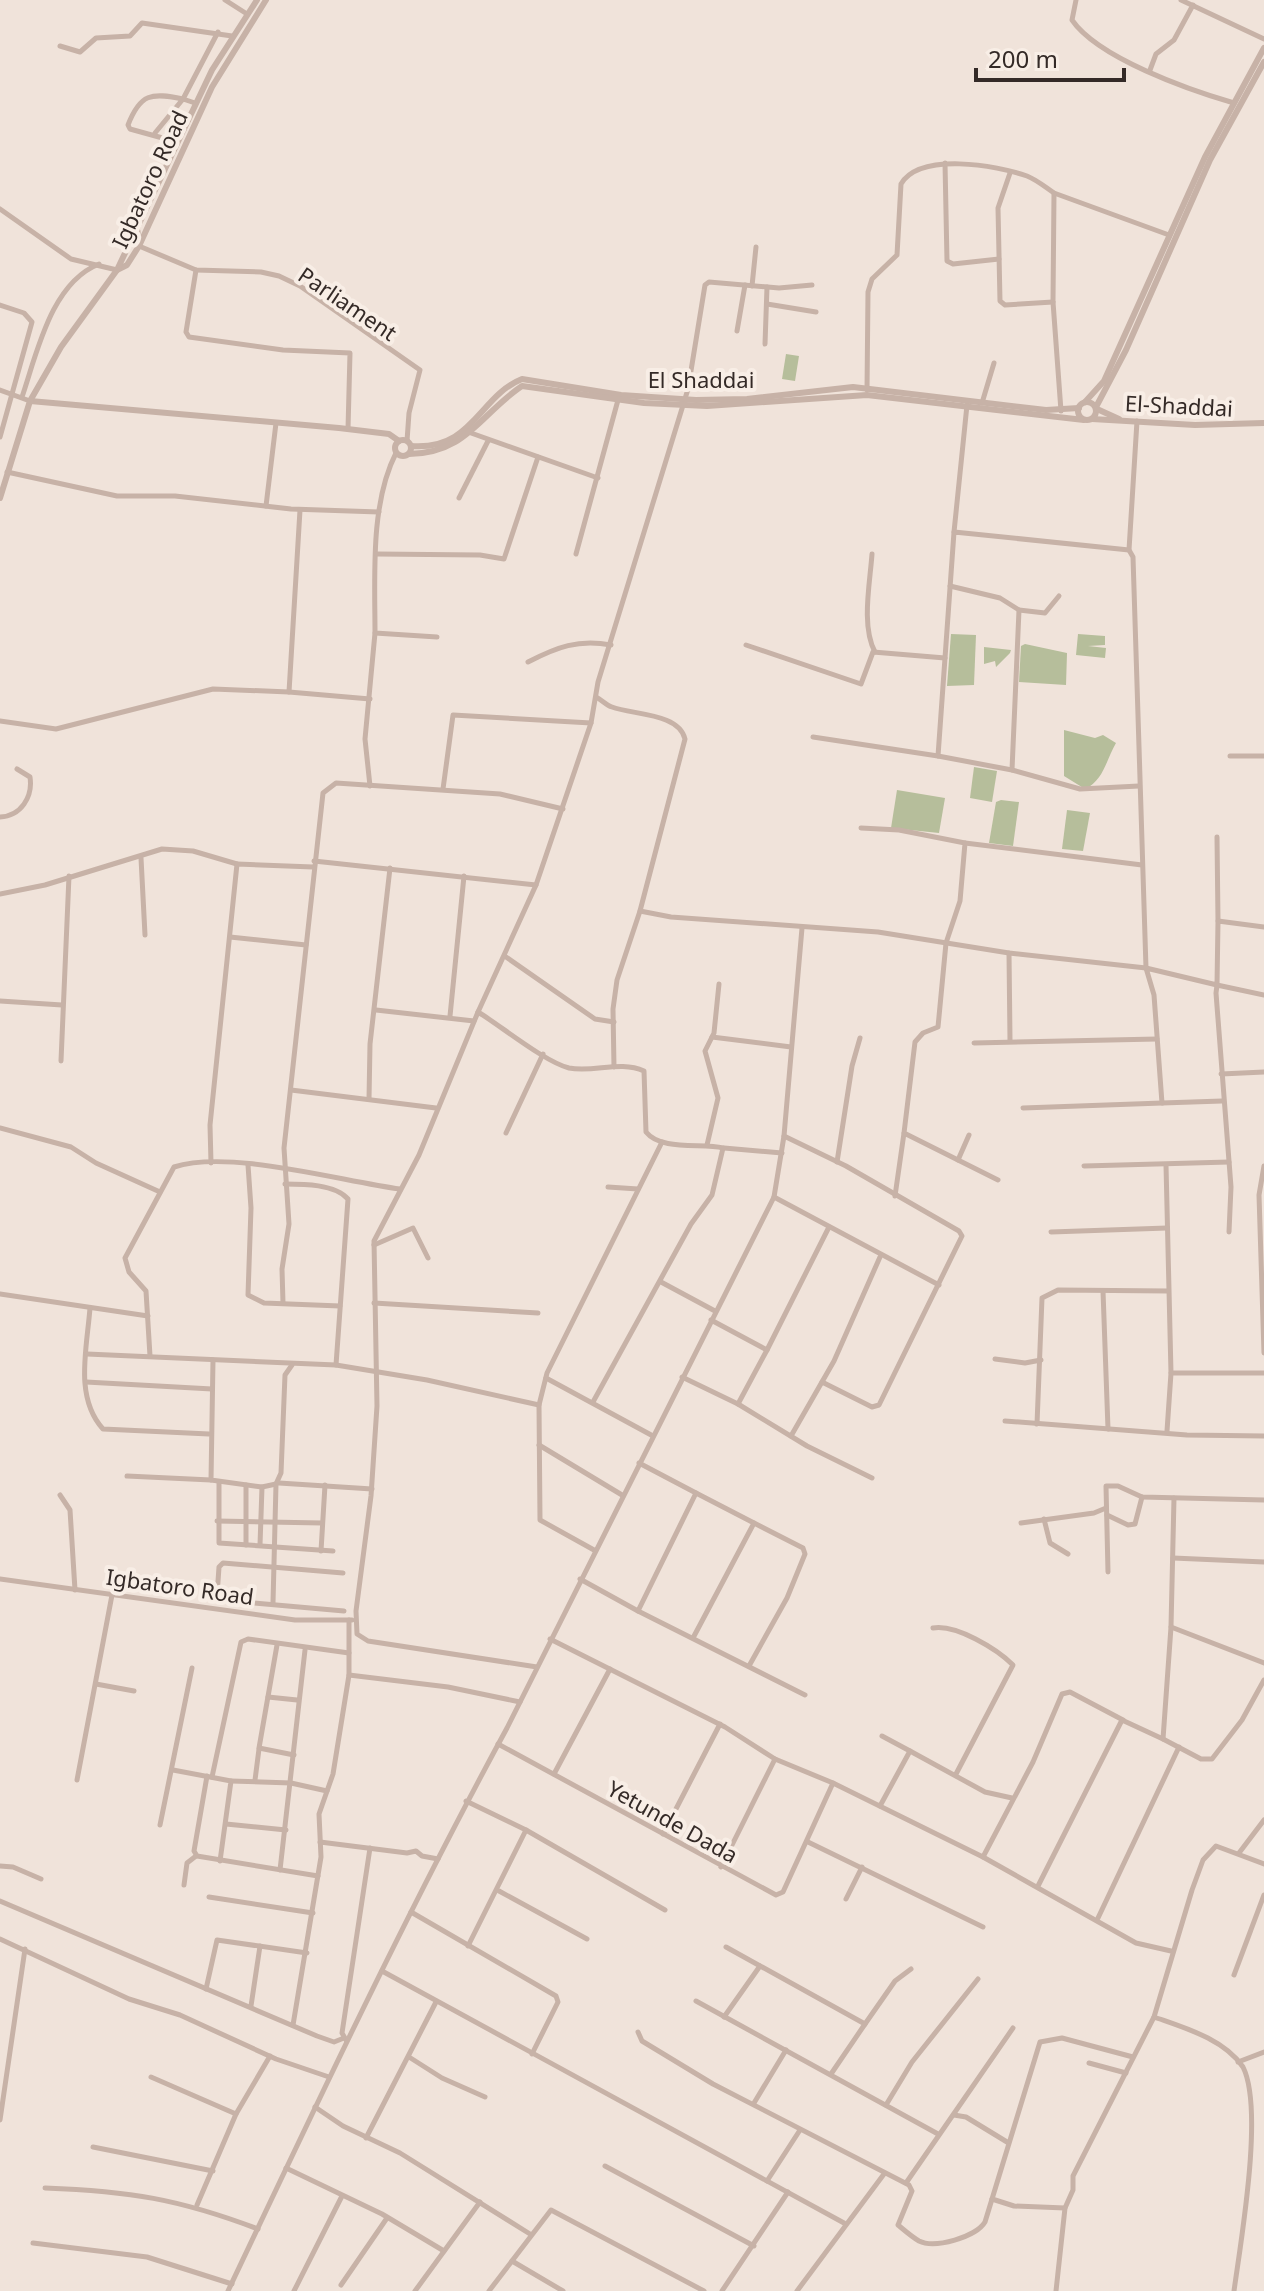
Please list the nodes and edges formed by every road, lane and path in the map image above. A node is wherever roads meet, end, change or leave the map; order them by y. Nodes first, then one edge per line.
1 (225, 0) edge
2 (257, 0) edge
3 (266, 0) edge
4 (1076, 0) edge
5 (1181, 0) edge
6 (1193, 5) junction
7 (247, 14) junction
8 (218, 32) junction
9 (232, 36) junction
10 (1264, 39) edge
11 (60, 46) dead end
12 (1264, 48) edge
13 (204, 56) junction
14 (217, 61) junction
15 (1264, 62) edge
16 (1150, 70) junction
17 (183, 99) junction
18 (195, 103) junction
19 (1234, 103) junction
20 (155, 133) junction
21 (177, 142) junction
22 (1207, 159) junction
23 (945, 163) junction
24 (1010, 173) junction
25 (1054, 193) junction
26 (0, 209) edge
27 (138, 231) junction
28 (1169, 235) junction
29 (139, 246) junction
30 (756, 247) dead end
31 (999, 259) junction
32 (99, 264) junction
33 (117, 270) junction
34 (196, 270) junction
35 (812, 285) dead end
36 (749, 286) junction
37 (767, 287) junction
38 (1053, 302) junction
39 (1144, 302) junction
40 (767, 304) junction
41 (0, 305) edge
42 (816, 312) dead end
43 (737, 331) dead end
44 (765, 344) dead end
45 (994, 363) dead end
46 (0, 390) edge
47 (867, 392) junction
48 (12, 393) junction
49 (22, 397) junction
50 (618, 400) junction
51 (30, 401) junction
52 (682, 402) junction
53 (982, 403) junction
54 (967, 404) junction
55 (1082, 405) junction
56 (1096, 408) junction
57 (1061, 411) junction
58 (1119, 419) junction
59 (1088, 420) junction
60 (1137, 421) junction
61 (276, 423) junction
62 (1264, 423) edge
63 (348, 429) junction
64 (471, 433) junction
65 (0, 437) edge
66 (399, 441) junction
67 (488, 441) junction
68 (409, 447) junction
69 (396, 453) junction
70 (538, 457) junction
71 (7, 472) junction
72 (598, 478) junction
73 (0, 498) edge
74 (459, 498) dead end
75 (266, 506) junction
76 (300, 510) junction
77 (379, 512) junction
78 (954, 532) junction
79 (1129, 550) junction
80 (377, 554) junction
81 (576, 554) dead end
82 (872, 554) dead end
83 (950, 586) junction
84 (1059, 596) dead end
85 (1019, 610) junction
86 (375, 633) junction
87 (437, 637) dead end
88 (611, 645) junction
89 (746, 645) dead end
90 (875, 652) junction
91 (945, 658) junction
92 (528, 662) dead end
93 (289, 692) junction
94 (596, 697) junction
95 (370, 699) junction
96 (0, 721) edge
97 (591, 723) junction
98 (813, 737) dead end
99 (938, 756) junction
100 (1230, 756) dead end
101 (1264, 756) edge
102 (17, 769) dead end
103 (1012, 770) junction
104 (370, 786) junction
105 (1139, 786) junction
106 (443, 789) junction
107 (563, 809) junction
108 (0, 817) edge
109 (861, 828) dead end
110 (1217, 837) dead end
111 (965, 843) junction
112 (141, 858) junction
113 (237, 864) junction
114 (313, 864) junction
115 (1142, 865) junction
116 (390, 868) junction
117 (69, 876) junction
118 (464, 876) junction
119 (536, 885) junction
120 (0, 894) edge
121 (640, 911) junction
122 (1218, 921) junction
123 (1264, 927) edge
124 (802, 928) junction
125 (145, 935) dead end
126 (230, 937) junction
127 (946, 943) junction
128 (306, 945) junction
129 (1009, 953) junction
130 (506, 957) junction
131 (1146, 968) junction
132 (719, 984) dead end
133 (1217, 985) junction
134 (1264, 995) edge
135 (0, 1001) edge
136 (62, 1005) junction
137 (376, 1010) junction
138 (478, 1012) junction
139 (450, 1016) junction
140 (474, 1021) junction
141 (614, 1022) junction
142 (712, 1037) junction
143 (860, 1038) dead end
144 (1157, 1039) junction
145 (1010, 1040) junction
146 (974, 1043) dead end
147 (791, 1047) junction
148 (543, 1054) junction
149 (61, 1061) dead end
150 (614, 1067) junction
151 (1264, 1072) edge
152 (1221, 1074) junction
153 (291, 1090) junction
154 (369, 1099) junction
155 (1222, 1101) junction
156 (1162, 1103) junction
157 (436, 1108) junction
158 (1023, 1108) dead end
159 (0, 1128) edge
160 (506, 1133) dead end
161 (904, 1133) junction
162 (969, 1135) dead end
163 (784, 1136) junction
164 (662, 1142) junction
165 (707, 1145) junction
166 (723, 1148) junction
167 (782, 1153) junction
168 (958, 1160) junction
169 (837, 1162) junction
170 (1229, 1162) junction
171 (211, 1163) junction
172 (248, 1165) junction
173 (1166, 1165) junction
174 (1084, 1166) dead end
175 (1264, 1166) edge
176 (283, 1168) junction
177 (998, 1180) dead end
178 (285, 1184) junction
179 (608, 1187) dead end
180 (400, 1189) junction
181 (638, 1189) junction
182 (160, 1192) junction
183 (895, 1196) junction
184 (774, 1197) junction
185 (829, 1227) junction
186 (1167, 1228) junction
187 (1051, 1232) dead end
188 (1229, 1232) dead end
189 (373, 1245) junction
190 (880, 1257) junction
191 (428, 1258) dead end
192 (661, 1282) junction
193 (939, 1285) junction
194 (1103, 1291) junction
195 (1168, 1291) junction
196 (0, 1294) edge
197 (283, 1303) junction
198 (374, 1303) junction
199 (340, 1306) junction
200 (90, 1308) junction
201 (715, 1311) junction
202 (538, 1313) dead end
203 (148, 1316) junction
204 (711, 1320) junction
205 (767, 1350) junction
206 (1264, 1353) edge
207 (87, 1354) junction
208 (150, 1356) junction
209 (995, 1359) dead end
210 (213, 1360) junction
211 (1041, 1360) junction
212 (275, 1363) junction
213 (293, 1364) junction
214 (336, 1365) junction
215 (378, 1371) junction
216 (1171, 1373) junction
217 (1264, 1373) edge
218 (285, 1375) junction
219 (682, 1377) junction
220 (546, 1378) junction
221 (86, 1382) junction
222 (822, 1382) junction
223 (212, 1389) junction
224 (593, 1402) junction
225 (738, 1404) junction
226 (539, 1405) junction
227 (1005, 1421) dead end
228 (1037, 1424) junction
229 (1108, 1429) junction
230 (1167, 1431) junction
231 (209, 1434) junction
232 (653, 1436) junction
233 (791, 1436) junction
234 (1264, 1436) edge
235 (539, 1444) junction
236 (639, 1463) junction
237 (127, 1476) dead end
238 (872, 1478) dead end
239 (211, 1480) junction
240 (219, 1483) junction
241 (278, 1484) junction
242 (246, 1485) junction
243 (325, 1485) junction
244 (262, 1487) junction
245 (372, 1489) junction
246 (696, 1493) junction
247 (60, 1495) dead end
248 (622, 1495) junction
249 (1142, 1497) junction
250 (1174, 1498) junction
251 (1264, 1500) edge
252 (1107, 1511) junction
253 (1044, 1519) junction
254 (217, 1521) junction
255 (247, 1521) junction
256 (261, 1521) junction
257 (277, 1522) junction
258 (322, 1523) junction
259 (754, 1523) junction
260 (1021, 1523) dead end
261 (246, 1545) junction
262 (260, 1545) junction
263 (276, 1547) junction
264 (594, 1550) junction
265 (321, 1551) junction
266 (333, 1551) dead end
267 (1068, 1554) dead end
268 (1173, 1558) junction
269 (1264, 1562) edge
270 (275, 1567) junction
271 (1108, 1572) dead end
272 (343, 1573) dead end
273 (0, 1579) edge
274 (580, 1579) junction
275 (75, 1590) junction
276 (112, 1595) junction
277 (273, 1603) junction
278 (344, 1611) dead end
279 (638, 1611) junction
280 (352, 1620) junction
281 (1171, 1627) junction
282 (933, 1628) dead end
283 (693, 1638) junction
284 (550, 1639) junction
285 (277, 1645) junction
286 (305, 1650) junction
287 (349, 1653) junction
288 (1264, 1663) edge
289 (749, 1666) junction
290 (537, 1667) junction
291 (192, 1668) dead end
292 (610, 1669) junction
293 (349, 1675) junction
294 (1264, 1680) edge
295 (95, 1684) junction
296 (134, 1691) dead end
297 (805, 1695) dead end
298 (268, 1697) junction
299 (297, 1700) junction
300 (520, 1702) junction
301 (1128, 1723) junction
302 (720, 1724) junction
303 (882, 1736) dead end
304 (1163, 1739) junction
305 (498, 1744) junction
306 (1179, 1747) junction
307 (259, 1748) junction
308 (910, 1751) junction
309 (294, 1755) junction
310 (775, 1759) junction
311 (173, 1770) junction
312 (554, 1774) junction
313 (956, 1774) junction
314 (210, 1777) junction
315 (77, 1780) dead end
316 (255, 1780) junction
317 (231, 1781) junction
318 (291, 1783) junction
319 (833, 1783) junction
320 (327, 1791) junction
321 (1012, 1798) junction
322 (466, 1801) junction
323 (880, 1806) junction
324 (1264, 1820) edge
325 (226, 1824) junction
326 (160, 1825) dead end
327 (286, 1830) junction
328 (526, 1830) junction
329 (663, 1834) junction
330 (320, 1842) junction
331 (808, 1842) junction
332 (370, 1848) junction
333 (1239, 1853) junction
334 (197, 1856) junction
335 (983, 1857) junction
336 (438, 1859) junction
337 (220, 1861) junction
338 (1264, 1864) edge
339 (0, 1866) edge
340 (721, 1867) junction
341 (862, 1867) junction
342 (280, 1870) junction
343 (318, 1876) junction
344 (41, 1879) dead end
345 (184, 1885) dead end
346 (1038, 1886) junction
347 (499, 1891) junction
348 (1264, 1895) edge
349 (209, 1897) dead end
350 (846, 1899) dead end
351 (0, 1901) edge
352 (665, 1910) dead end
353 (411, 1912) junction
354 (313, 1913) junction
355 (1098, 1918) junction
356 (983, 1927) dead end
357 (0, 1939) edge
358 (587, 1939) dead end
359 (260, 1946) junction
360 (468, 1946) junction
361 (726, 1947) dead end
362 (25, 1949) junction
363 (1171, 1951) junction
364 (307, 1953) junction
365 (760, 1966) junction
366 (911, 1969) dead end
367 (382, 1971) junction
368 (1234, 1975) dead end
369 (978, 1979) dead end
370 (206, 1989) junction
371 (696, 2001) dead end
372 (436, 2002) junction
373 (251, 2006) junction
374 (724, 2017) junction
375 (1154, 2017) junction
376 (865, 2024) junction
377 (293, 2025) junction
378 (1013, 2028) dead end
379 (638, 2032) dead end
380 (345, 2039) junction
381 (786, 2050) junction
382 (1264, 2052) edge
383 (532, 2054) junction
384 (270, 2056) junction
385 (409, 2057) junction
386 (1133, 2057) junction
387 (1238, 2062) junction
388 (1089, 2063) dead end
389 (1126, 2073) junction
390 (831, 2074) junction
391 (151, 2077) dead end
392 (329, 2077) junction
393 (2, 2092) edge
394 (485, 2097) dead end
395 (754, 2103) junction
396 (886, 2105) junction
397 (315, 2107) junction
398 (236, 2114) junction
399 (954, 2115) junction
400 (0, 2120) edge
401 (800, 2130) junction
402 (938, 2134) junction
403 (366, 2138) junction
404 (1007, 2142) junction
405 (93, 2147) dead end
406 (605, 2166) dead end
407 (286, 2168) junction
408 (213, 2171) junction
409 (884, 2174) junction
410 (767, 2181) junction
411 (906, 2183) junction
412 (45, 2188) dead end
413 (788, 2192) junction
414 (342, 2196) junction
415 (992, 2199) junction
416 (480, 2202) junction
417 (197, 2206) junction
418 (1065, 2208) junction
419 (387, 2218) junction
420 (844, 2223) junction
421 (258, 2229) junction
422 (530, 2234) junction
423 (33, 2243) dead end
424 (754, 2246) junction
425 (444, 2251) junction
426 (512, 2261) junction
427 (232, 2284) junction
428 (341, 2285) dead end
429 (228, 2291) edge
430 (294, 2291) edge
431 (415, 2291) edge
432 (489, 2291) edge
433 (563, 2291) edge
434 (704, 2291) edge
435 (722, 2291) edge
436 (797, 2291) edge
437 (1056, 2291) edge
438 (1234, 2291) edge

1 - 7 street
2 - 7 street, Igbatoro Road
3 - 29 street, Igbatoro Road
4 - 16 street
5 - 6 street
6 - 10 street
6 - 16 street
7 - 9 street, Igbatoro Road
8 - 9 street
8 - 11 street
8 - 13 street
9 - 14 street, Igbatoro Road
12 - 19 street
13 - 14 street
13 - 17 street
14 - 18 street, Igbatoro Road
15 - 22 street
16 - 19 street
17 - 18 street
17 - 20 street
17 - 20 street
18 - 21 street, Igbatoro Road
19 - 22 street
20 - 21 street
21 - 27 street, Igbatoro Road
22 - 28 street
22 - 39 street
23 - 24 street
23 - 31 street
23 - 47 street
24 - 25 street
24 - 31 street
25 - 28 street
25 - 38 street
26 - 32 street
27 - 29 street
27 - 33 street, Igbatoro Road
28 - 39 street
29 - 33 street, Igbatoro Road
29 - 34 street, Parliament
30 - 36 street
31 - 38 street
32 - 33 street
32 - 49 street
33 - 51 street
34 - 63 street
34 - 68 street, Parliament
35 - 37 street
36 - 37 street
36 - 43 street
36 - 52 street
37 - 40 street
38 - 57 street
39 - 55 street
39 - 56 street
40 - 42 street
40 - 44 street
41 - 48 street
45 - 53 street
46 - 48 street
47 - 52 street
47 - 54 street
48 - 49 street
48 - 65 street
49 - 51 street
50 - 52 street
50 - 64 street
50 - 72 street
51 - 61 street
51 - 71 street
52 - 68 street, El Shaddai
52 - 88 street
53 - 54 street
53 - 57 street
54 - 59 street, El-Shaddai
54 - 78 street
55 - 56 street
55 - 57 street
55 - 59 street
56 - 58 street
56 - 59 street
58 - 59 street, El-Shaddai
58 - 60 street, El-Shaddai
60 - 62 street, El-Shaddai
60 - 79 street
61 - 63 street
61 - 75 street
63 - 66 street
64 - 67 street
64 - 68 street
66 - 68 street
66 - 69 street
67 - 70 street
67 - 74 street
68 - 69 street
69 - 77 street
70 - 72 street
70 - 80 street
71 - 73 street
71 - 75 street
72 - 81 street
75 - 76 street
76 - 77 street
76 - 93 street
77 - 80 street
78 - 79 street
78 - 83 street
79 - 105 street
80 - 86 street
82 - 90 street
83 - 85 street
83 - 91 street
84 - 85 street
85 - 103 street
86 - 87 street
86 - 95 street
88 - 92 street
88 - 94 street
89 - 90 street
90 - 91 street
91 - 99 street
93 - 95 street
93 - 96 street
94 - 97 street
94 - 121 street
95 - 104 street
97 - 106 street
97 - 107 street
98 - 99 street
99 - 103 street
100 - 101 street
102 - 108 street
103 - 105 street
104 - 106 street
104 - 114 street
105 - 115 street
106 - 107 street
107 - 119 street
109 - 111 street
110 - 122 street
111 - 115 street
111 - 127 street
112 - 113 street
112 - 117 street
112 - 125 street
113 - 114 street
113 - 126 street
114 - 116 street
114 - 128 street
115 - 131 street
116 - 118 street
116 - 137 street
117 - 120 street
117 - 136 street
118 - 119 street
118 - 139 street
119 - 130 street
121 - 124 street
121 - 141 street
122 - 123 street
122 - 133 street
124 - 127 street
124 - 147 street
126 - 128 street
126 - 171 street
127 - 129 street
127 - 161 street
128 - 153 street
129 - 131 street
129 - 145 street
130 - 138 street
130 - 141 street
131 - 133 street
131 - 144 street
132 - 142 street
133 - 134 street
133 - 152 street
135 - 136 street
136 - 149 street
137 - 139 street
137 - 154 street
138 - 140 street
138 - 148 street
139 - 140 street
140 - 157 street
141 - 150 street
142 - 147 street
142 - 165 street
143 - 169 street
144 - 145 street
144 - 156 street
145 - 146 street
147 - 163 street
148 - 150 street
148 - 160 street
150 - 164 street
151 - 152 street
152 - 155 street
153 - 154 street
153 - 176 street
154 - 157 street
155 - 156 street
155 - 170 street
156 - 158 street
157 - 180 street
159 - 182 street
161 - 168 street
161 - 183 street
162 - 168 street
163 - 167 street
163 - 169 street
164 - 165 street
164 - 181 street
165 - 166 street
166 - 167 street
166 - 192 street
167 - 184 street
168 - 177 street
169 - 183 street
170 - 173 street
170 - 188 street
171 - 172 street
171 - 182 street
172 - 176 street
172 - 197 street
173 - 174 street
173 - 186 street
175 - 206 street
176 - 178 street
176 - 180 street
178 - 197 street
178 - 199 street
179 - 181 street
180 - 189 street
181 - 220 street
182 - 203 street
183 - 193 street
184 - 185 street
184 - 201 street
185 - 190 street
185 - 205 street
186 - 187 street
186 - 195 street
189 - 191 street
189 - 198 street
190 - 193 street
190 - 222 street
192 - 201 street
192 - 224 street
193 - 222 street
194 - 195 street
194 - 211 street
194 - 229 street
195 - 216 street
196 - 200 street
197 - 199 street
198 - 202 street
198 - 215 street
199 - 214 street
200 - 203 street
200 - 207 street
201 - 204 street
203 - 208 street
204 - 205 street
204 - 219 street
205 - 225 street
207 - 208 street
207 - 221 street
208 - 210 street
209 - 211 street
210 - 212 street
210 - 223 street
211 - 228 street
212 - 213 street
212 - 218 street
213 - 214 street
213 - 218 street
214 - 215 street
215 - 226 street
215 - 245 street
216 - 217 street
216 - 230 street
218 - 241 street
219 - 225 street
219 - 232 street
220 - 224 street
220 - 226 street
221 - 223 street
221 - 231 street
222 - 233 street
223 - 231 street
224 - 232 street
225 - 233 street
226 - 235 street
227 - 228 street
228 - 229 street
229 - 230 street
230 - 234 street
231 - 239 street
232 - 236 street
233 - 238 street
235 - 248 street
235 - 264 street
236 - 246 street
236 - 248 street
237 - 239 street
239 - 240 street
240 - 242 street
240 - 254 street
241 - 243 street
241 - 244 street
241 - 257 street
242 - 244 street
242 - 255 street
243 - 245 street
243 - 258 street
244 - 256 street
245 - 280 street
246 - 259 street
246 - 279 street
247 - 275 street
248 - 264 street
249 - 250 street
249 - 252 street
249 - 252 street
250 - 251 street
250 - 268 street
252 - 253 street
252 - 271 street
253 - 260 street
253 - 267 street
254 - 255 street
254 - 261 street
255 - 256 street
255 - 261 street
256 - 257 street
256 - 262 street
257 - 258 street
257 - 263 street
258 - 265 street
259 - 283 street
259 - 289 street
261 - 262 street
262 - 263 street
263 - 265 street
263 - 270 street
264 - 274 street
265 - 266 street
268 - 269 street
268 - 281 street
270 - 272 street
270 - 277 street
270 - 277 street
273 - 275 street, Igbatoro Road
274 - 279 street
274 - 284 street
275 - 276 street, Igbatoro Road
276 - 280 street, Igbatoro Road
276 - 295 street
277 - 278 street
279 - 283 street
280 - 287 street
280 - 290 street
281 - 288 street
281 - 304 street
282 - 313 street
283 - 289 street
284 - 290 street
284 - 292 street
285 - 286 street
285 - 298 street
285 - 314 street
286 - 287 street
286 - 299 street
287 - 293 street
289 - 297 street
290 - 300 street
291 - 311 street
292 - 302 street
292 - 312 street
293 - 300 street
293 - 320 street
294 - 306 street
295 - 296 street
295 - 315 street
298 - 299 street
298 - 307 street
299 - 309 street
300 - 305 street
301 - 304 street
301 - 321 street
301 - 346 street
302 - 310 street
302 - 329 street
303 - 308 street
304 - 306 street
305 - 312 street, Yetunde Dada
305 - 322 street
306 - 355 street
307 - 309 street
307 - 316 street
308 - 313 street
308 - 323 street
309 - 318 street
310 - 319 street
310 - 340 street
311 - 314 street
311 - 326 street
312 - 329 street, Yetunde Dada
313 - 321 street
314 - 317 street
314 - 334 street
316 - 317 street
316 - 318 street
317 - 325 street
318 - 320 street
318 - 327 street
319 - 323 street
319 - 331 street
320 - 330 street
321 - 335 street
322 - 328 street
322 - 336 street
323 - 335 street
324 - 333 street
325 - 327 street
325 - 337 street
327 - 342 street
328 - 347 street
328 - 352 street
329 - 340 street, Yetunde Dada
330 - 332 street
330 - 343 street
331 - 340 street, Yetunde Dada
331 - 341 street
332 - 336 street
332 - 380 street
333 - 338 street
333 - 363 street
334 - 337 street
334 - 345 street
335 - 346 street
336 - 353 street
337 - 342 street
339 - 344 street
341 - 350 street
341 - 356 street
342 - 343 street
343 - 354 street
346 - 355 street
347 - 358 street
347 - 360 street
348 - 368 street
349 - 354 street
351 - 370 street
353 - 360 street
353 - 367 street
354 - 364 street
355 - 363 street
357 - 362 street
359 - 364 street
359 - 370 street
359 - 373 street
360 - 383 street
361 - 365 street
362 - 384 street
362 - 393 street
363 - 375 street
364 - 377 street
365 - 374 street
365 - 376 street
366 - 376 street
367 - 372 street
367 - 380 street
369 - 396 street
370 - 373 street
371 - 374 street
372 - 383 street
372 - 385 street
373 - 377 street
374 - 381 street
375 - 386 street
375 - 387 street
376 - 390 street
377 - 380 street
378 - 399 street
379 - 395 street
380 - 392 street
381 - 390 street
381 - 395 street
382 - 387 street
383 - 410 street
384 - 392 street
384 - 398 street
385 - 394 street
385 - 403 street
386 - 389 street
386 - 404 street
387 - 438 street
388 - 389 street
389 - 418 street
390 - 396 street
391 - 398 street
392 - 397 street
393 - 400 street
395 - 401 street
396 - 402 street
397 - 403 street
397 - 407 street
398 - 408 street
399 - 402 street
399 - 404 street
401 - 409 street
401 - 410 street
402 - 411 street
403 - 416 street
404 - 415 street
405 - 408 street
406 - 424 street
407 - 414 street
407 - 421 street
408 - 417 street
409 - 411 street
409 - 420 street
410 - 413 street
411 - 415 street
412 - 417 street
413 - 420 street
413 - 424 street
414 - 419 street
414 - 430 street
415 - 418 street
416 - 422 street
416 - 425 street
417 - 421 street
418 - 437 street
419 - 425 street
419 - 428 street
420 - 436 street
421 - 427 street
422 - 426 street
422 - 434 street
423 - 427 street
424 - 435 street
425 - 431 street
426 - 432 street
426 - 433 street
427 - 429 street

